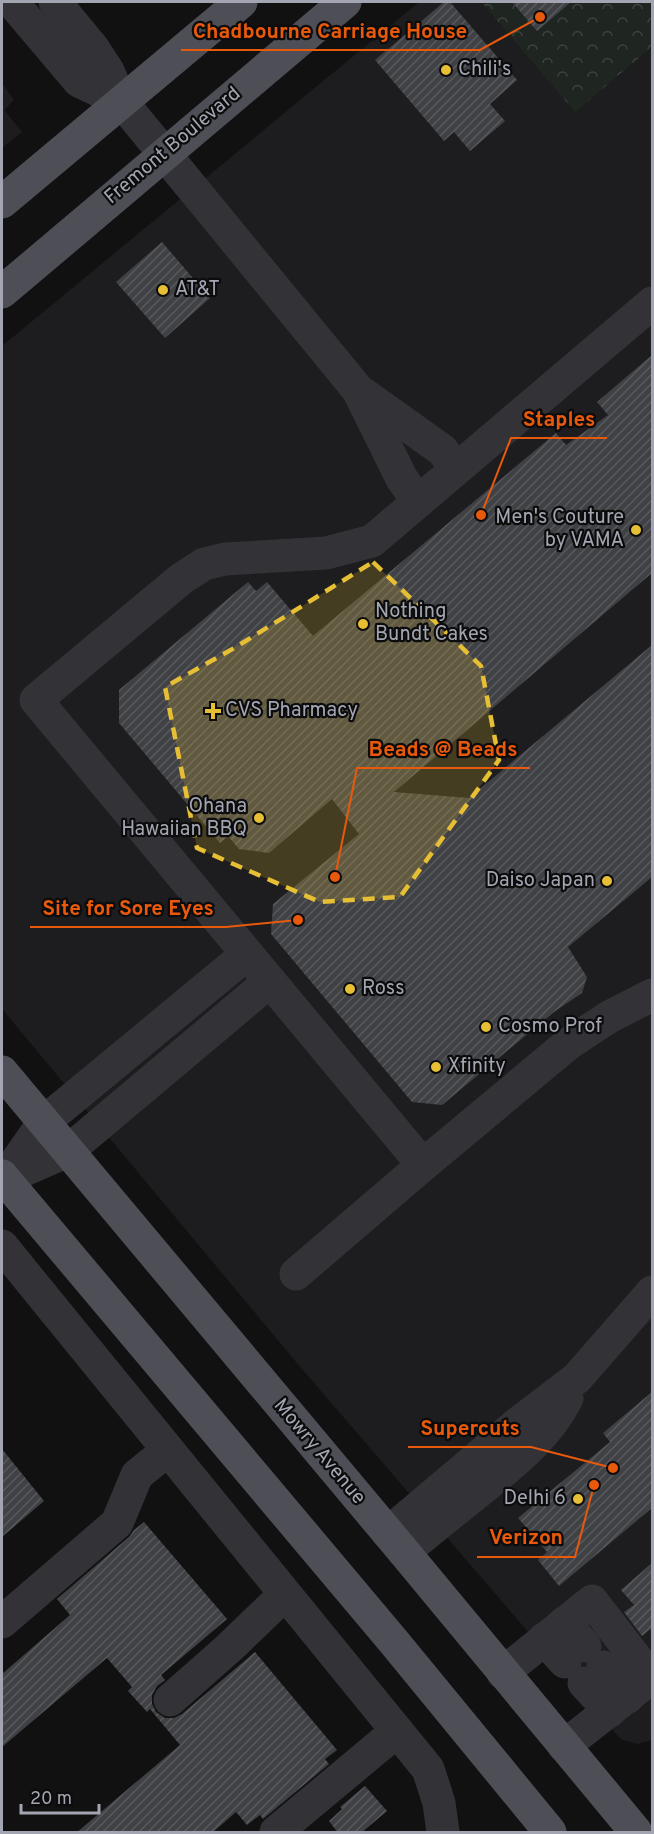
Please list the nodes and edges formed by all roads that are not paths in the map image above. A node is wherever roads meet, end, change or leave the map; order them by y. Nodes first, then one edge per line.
1 (12, 2) edge
2 (55, 2) edge
3 (241, 2) edge
4 (345, 2) edge
5 (121, 101) junction
6 (165, 154) junction
7 (2, 202) edge
8 (2, 292) edge
9 (652, 303) edge
10 (358, 390) junction
11 (456, 468) junction
12 (418, 501) junction
13 (247, 954) junction
14 (270, 981) junction
15 (652, 995) edge
16 (2, 1072) edge
17 (44, 1122) junction
18 (68, 1151) junction
19 (423, 1165) junction
20 (2, 1177) edge
21 (5, 1258) edge
22 (296, 1274) dead end
23 (652, 1292) edge
24 (168, 1450) junction
25 (396, 1542) junction
26 (285, 1594) junction
27 (2, 1622) edge
28 (574, 1653) junction
29 (503, 1673) junction
30 (635, 1691) edge
31 (170, 1700) dead end
32 (397, 1731) junction
33 (564, 1746) junction
34 (652, 1820) edge
35 (276, 1833) edge
36 (443, 1833) edge
37 (550, 1833) edge
38 (637, 1833) edge

1 - 5 street
2 - 5 street
3 - 5 main road
4 - 6 main road, Fremont Boulevard
5 - 6 street
5 - 7 main road
6 - 8 main road, Fremont Boulevard
6 - 10 street
9 - 11 street
10 - 11 street
10 - 12 street
11 - 12 street
12 - 13 street
13 - 14 street
13 - 17 street
14 - 18 street
14 - 19 street
15 - 19 street
16 - 17 main road, Mowry Avenue
17 - 18 main road, Mowry Avenue
17 - 20 street
18 - 20 street
18 - 25 main road, Mowry Avenue
19 - 22 street
20 - 37 main road
21 - 24 street
23 - 25 street
24 - 26 street
24 - 27 street
25 - 29 main road, Mowry Avenue
26 - 31 street
26 - 32 street
28 - 29 street
28 - 30 street
28 - 30 street
29 - 33 main road, Mowry Avenue
30 - 33 street
32 - 35 street
32 - 36 street
33 - 38 main road, Mowry Avenue
34 - 38 street

